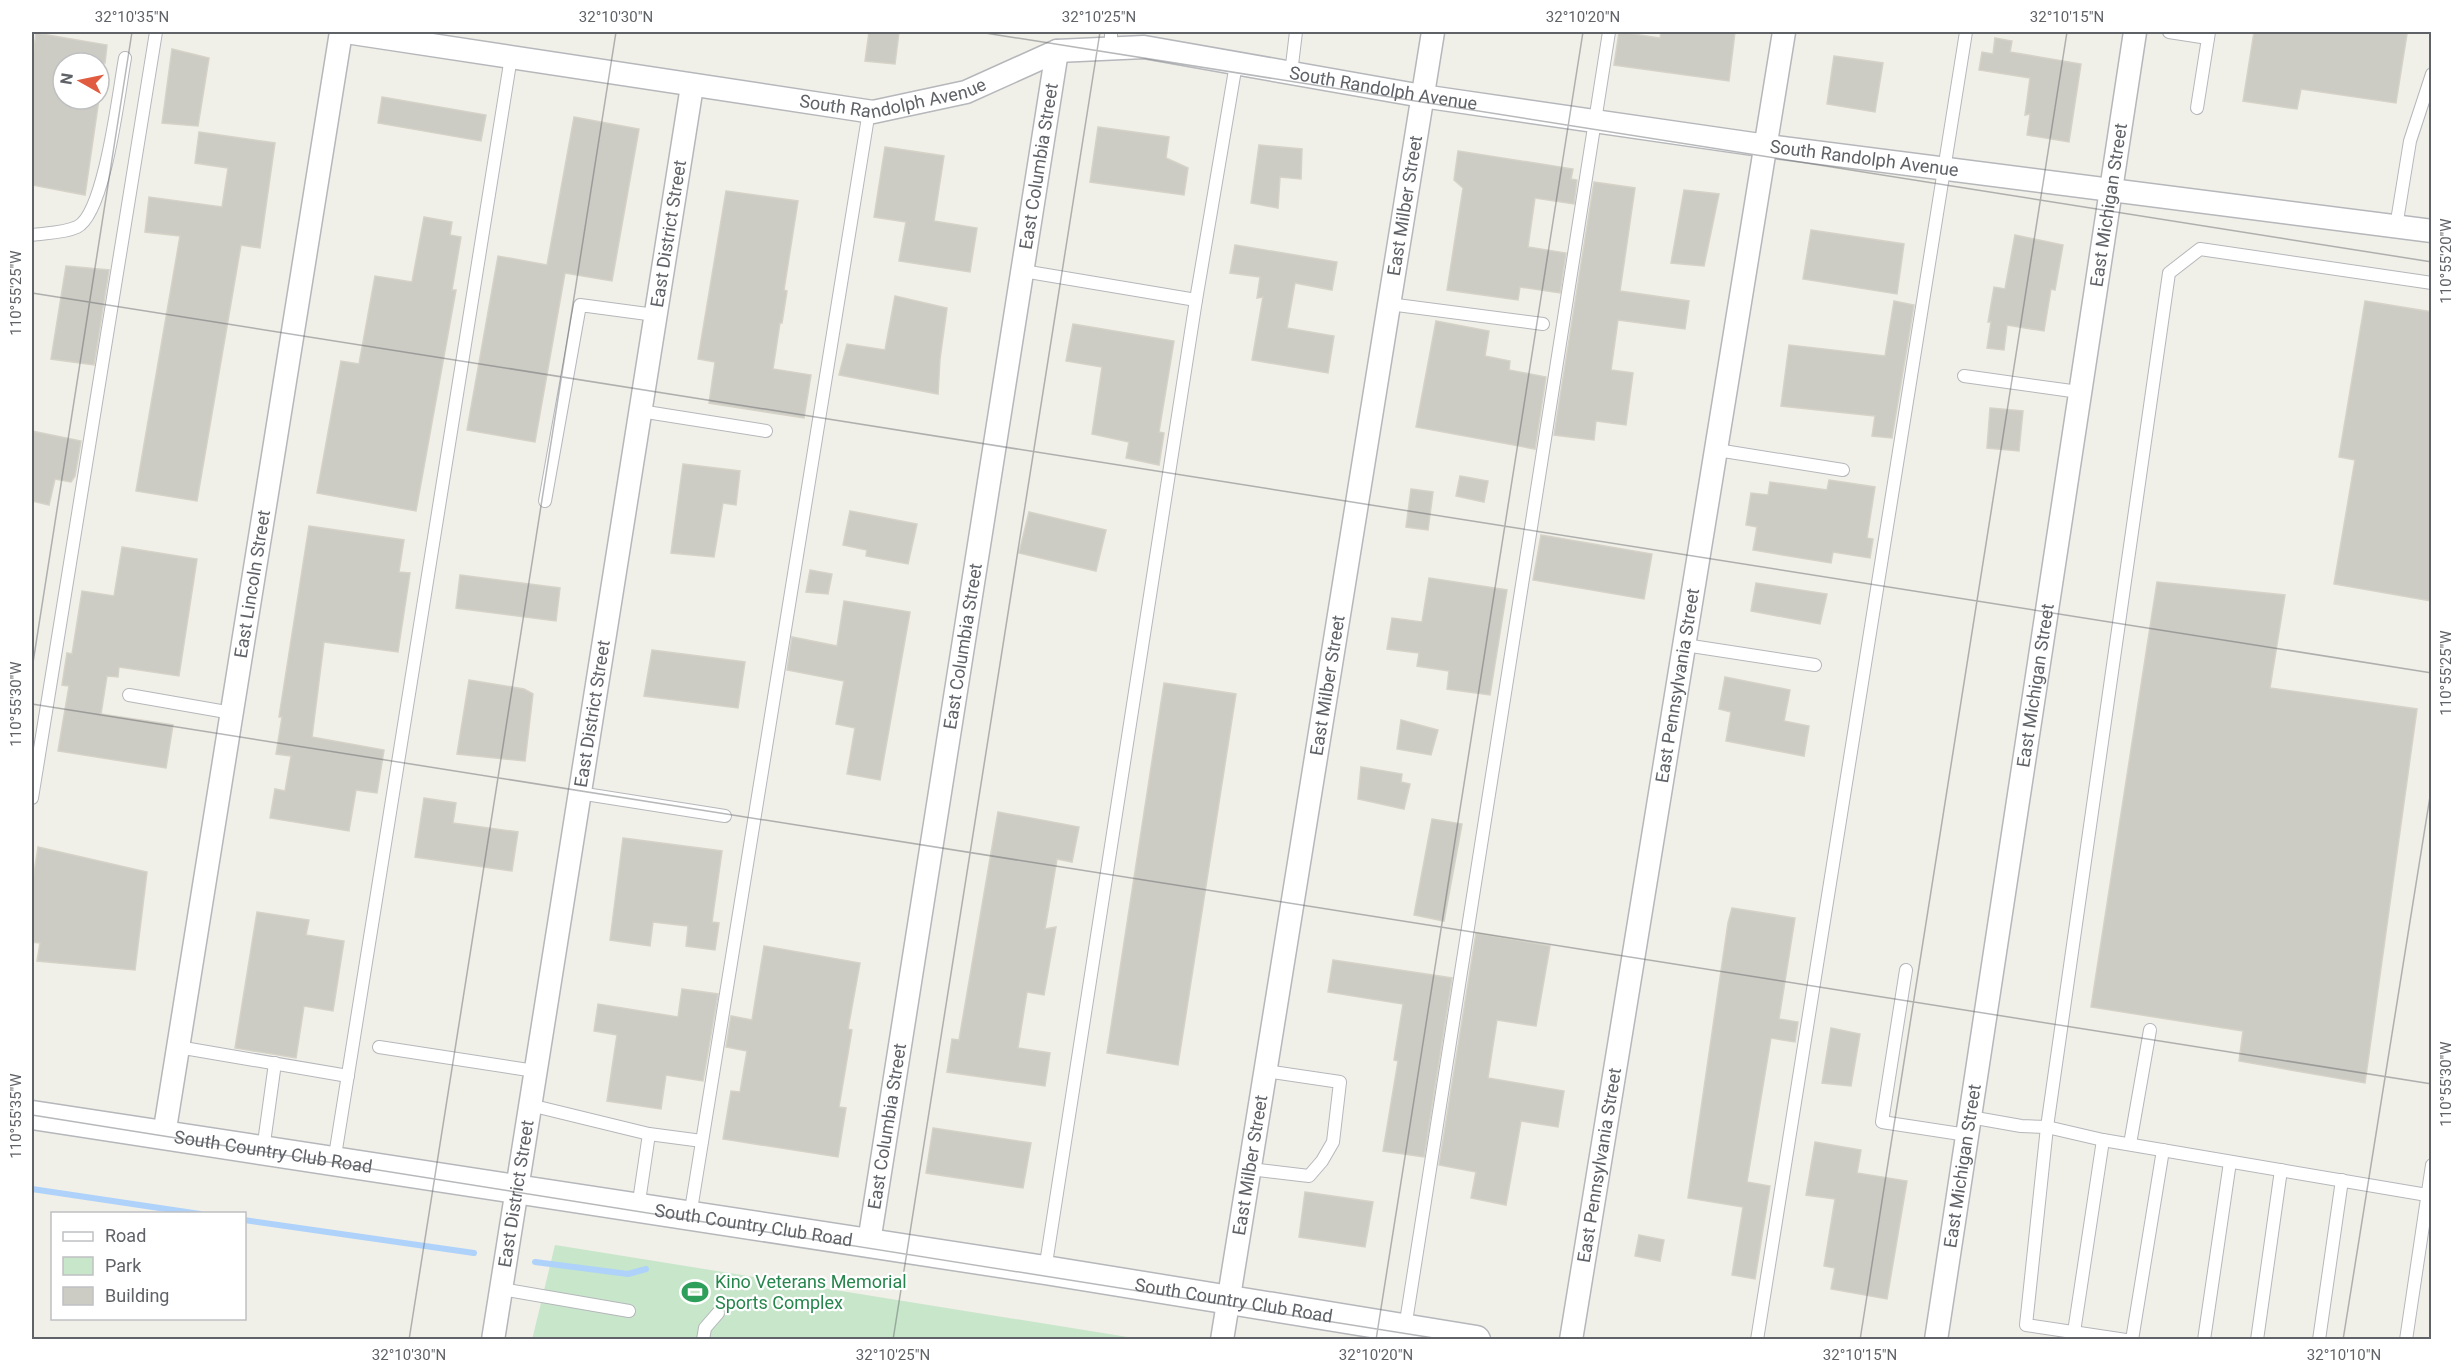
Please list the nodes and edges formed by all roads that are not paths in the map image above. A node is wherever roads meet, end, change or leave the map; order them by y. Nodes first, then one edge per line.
1 (156, 32) edge
2 (344, 32) edge
3 (1296, 32) edge
4 (1433, 32) edge
5 (1609, 32) edge
6 (1784, 32) edge
7 (1966, 32) edge
8 (2135, 32) edge
9 (2169, 32) edge
10 (2208, 35) edge
11 (1111, 40) edge
12 (1057, 51) junction
13 (511, 57) junction
14 (125, 58) dead end
15 (1236, 64) junction
16 (1291, 73) junction
17 (2432, 74) edge
18 (692, 86) junction
19 (1422, 96) junction
20 (2197, 108) dead end
21 (869, 111) junction
22 (1594, 121) junction
23 (1767, 146) junction
24 (1944, 169) junction
25 (2110, 190) junction
26 (2396, 227) junction
27 (2432, 231) edge
28 (32, 235) edge
29 (1023, 271) junction
30 (2432, 284) edge
31 (1196, 300) junction
32 (1389, 304) junction
33 (656, 315) junction
34 (1543, 324) dead end
35 (1964, 376) dead end
36 (2079, 392) junction
37 (640, 411) junction
38 (766, 431) dead end
39 (1717, 450) junction
40 (1843, 470) dead end
41 (545, 501) dead end
42 (1685, 645) junction
43 (1815, 665) dead end
44 (129, 695) dead end
45 (232, 713) junction
46 (579, 793) junction
47 (32, 798) edge
48 (725, 816) dead end
49 (1906, 970) dead end
50 (2150, 1030) dead end
51 (178, 1047) junction
52 (379, 1047) dead end
53 (275, 1064) junction
54 (535, 1071) junction
55 (1266, 1071) junction
56 (348, 1076) junction
57 (530, 1105) junction
58 (32, 1115) edge
59 (1968, 1126) junction
60 (2047, 1127) junction
61 (649, 1134) junction
62 (164, 1135) junction
63 (2103, 1140) junction
64 (702, 1141) junction
65 (2130, 1144) junction
66 (263, 1150) junction
67 (2163, 1150) junction
68 (334, 1162) junction
69 (2230, 1162) junction
70 (2432, 1165) edge
71 (1250, 1169) junction
72 (2281, 1170) junction
73 (2342, 1180) junction
74 (516, 1190) junction
75 (2427, 1195) junction
76 (638, 1208) junction
77 (690, 1216) junction
78 (869, 1242) junction
79 (1045, 1270) junction
80 (501, 1289) junction
81 (1229, 1299) junction
82 (629, 1311) dead end
83 (718, 1313) dead end
84 (1404, 1329) junction
85 (2074, 1332) junction
86 (493, 1340) edge
87 (703, 1340) edge
88 (1222, 1340) edge
89 (1476, 1340) edge
90 (1570, 1340) edge
91 (1757, 1340) edge
92 (1936, 1340) edge
93 (2126, 1340) edge
94 (2132, 1340) edge
95 (2204, 1340) edge
96 (2257, 1340) edge
97 (2319, 1340) edge
98 (2406, 1340) edge

1 - 47 lane
2 - 13 street, South Randolph Avenue
2 - 45 street, East Lincoln Street
3 - 16 lane
4 - 19 street, East Milber Street
5 - 22 lane
6 - 23 street, East Pennsylvania Street
7 - 24 lane
8 - 25 street, East Michigan Street
9 - 10 lane
10 - 20 lane
11 - 12 street, South Randolph Avenue
11 - 15 street, South Randolph Avenue
12 - 21 street, South Randolph Avenue
12 - 29 street, East Columbia Street
13 - 18 street, South Randolph Avenue
13 - 56 lane
14 - 28 lane
15 - 16 street, South Randolph Avenue
15 - 31 lane
16 - 19 street, South Randolph Avenue
17 - 26 lane
18 - 21 street, South Randolph Avenue
18 - 33 street, East District Street
19 - 22 street, South Randolph Avenue
19 - 32 street, East Milber Street
21 - 64 lane
22 - 23 street, South Randolph Avenue
22 - 84 lane
23 - 24 street, South Randolph Avenue
23 - 39 street, East Pennsylvania Street
24 - 25 street, South Randolph Avenue
24 - 91 lane
25 - 26 street, South Randolph Avenue
25 - 36 street, East Michigan Street
26 - 27 street, South Randolph Avenue
29 - 31 lane
29 - 78 street, East Columbia Street
30 - 60 lane
31 - 79 lane
32 - 34 lane
32 - 55 street, East Milber Street
33 - 37 street, East District Street
33 - 41 lane
35 - 36 lane
36 - 59 street, East Michigan Street
37 - 38 lane
37 - 46 street, East District Street
39 - 40 lane
39 - 42 street, East Pennsylvania Street
42 - 43 lane
42 - 90 street, East Pennsylvania Street
44 - 45 lane
45 - 51 street, East Lincoln Street
46 - 48 lane
46 - 54 street, East District Street
49 - 59 lane
50 - 65 lane
51 - 53 lane
51 - 62 street, East Lincoln Street
52 - 54 lane
53 - 56 lane
53 - 66 lane
54 - 57 street, East District Street
55 - 71 street, East Milber Street
55 - 71 lane
56 - 68 lane
57 - 61 lane
57 - 74 street, East District Street
58 - 62 street, South Country Club Road
59 - 60 lane
59 - 92 street, East Michigan Street
60 - 63 lane
60 - 85 lane
61 - 64 lane
61 - 76 lane
62 - 66 street, South Country Club Road
63 - 65 lane
63 - 85 lane
64 - 77 lane
65 - 67 lane
66 - 68 street, South Country Club Road
67 - 69 lane
67 - 94 lane
68 - 74 street, South Country Club Road
69 - 72 lane
69 - 95 lane
70 - 75 lane
71 - 81 street, East Milber Street
72 - 73 lane
72 - 96 lane
73 - 75 lane
73 - 97 lane
74 - 76 street, South Country Club Road
74 - 80 street, East District Street
75 - 98 lane
76 - 77 street, South Country Club Road
77 - 78 street, South Country Club Road
78 - 79 street, South Country Club Road
79 - 81 street, South Country Club Road
80 - 82 lane
80 - 86 street, East District Street
81 - 84 street, South Country Club Road
81 - 88 street, East Milber Street
83 - 87 lane
84 - 89 street, South Country Club Road
85 - 93 lane

